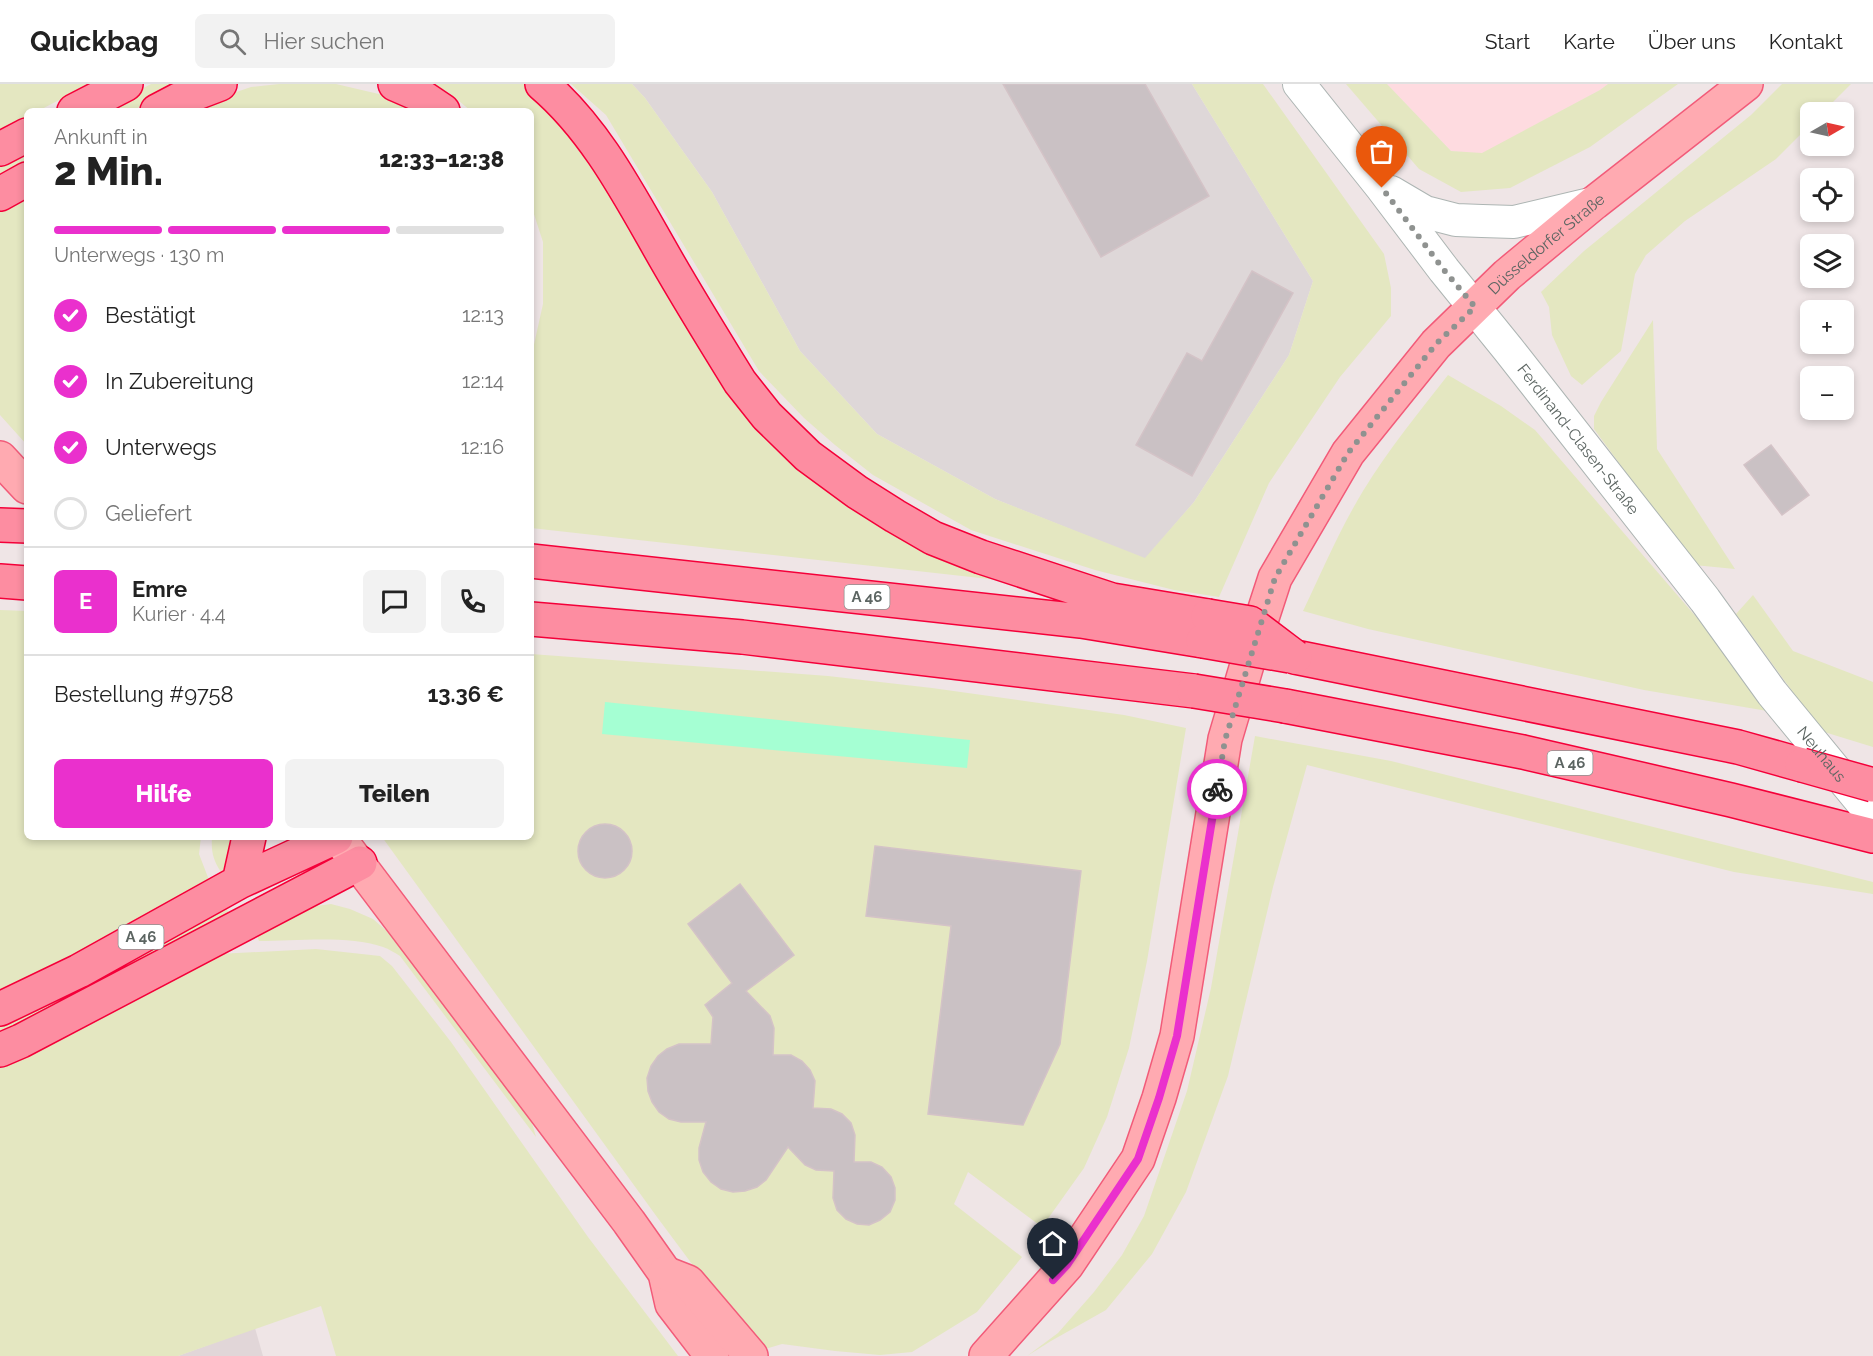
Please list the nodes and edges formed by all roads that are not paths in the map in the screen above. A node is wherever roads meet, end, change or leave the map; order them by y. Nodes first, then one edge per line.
1 (126, 84) edge
2 (220, 84) edge
3 (395, 84) edge
4 (542, 84) edge
5 (1299, 84) edge
6 (1746, 84) edge
7 (80, 108) edge
8 (163, 108) edge
9 (439, 108) edge
10 (24, 137) edge
11 (0, 149) edge
12 (24, 181) edge
13 (1382, 188) junction
14 (0, 194) edge
15 (1594, 203) junction
16 (1475, 307) junction
17 (0, 525) edge
18 (24, 526) edge
19 (534, 561) edge
20 (0, 581) edge
21 (24, 583) edge
22 (534, 619) edge
23 (1206, 629) junction
24 (1772, 693) joint
25 (1873, 785) edge
26 (1866, 828) edge
27 (248, 840) edge
28 (330, 840) edge
29 (340, 840) edge
30 (360, 864) junction
31 (239, 882) junction
32 (0, 1009) edge
33 (0, 1050) edge
34 (665, 1272) junction
35 (992, 1348) edge
36 (712, 1356) edge
37 (751, 1356) edge
38 (967, 1356) edge

1 - 7 highway
2 - 8 highway
3 - 9 highway
4 - 23 highway
5 - 13 street, Ferdinand-Clasen-Straße
6 - 15 main road, Düsseldorfer Straße
10 - 11 highway
12 - 14 highway
13 - 15 street, Ferdinand-Clasen-Straße
13 - 16 street, Ferdinand-Clasen-Straße
15 - 16 main road, Düsseldorfer Straße
16 - 24 street, Ferdinand-Clasen-Straße
16 - 35 main road, Düsseldorfer Straße
17 - 18 highway
19 - 23 highway, A 46
20 - 21 highway
22 - 26 highway, A 46, bridge
23 - 25 highway, bridge
24 - 26 street, Neuhaus
27 - 31 highway
28 - 31 highway
29 - 30 main road
30 - 33 highway
30 - 34 main road
31 - 32 highway, A 46
34 - 36 main road
34 - 37 main road
35 - 38 main road, Düsseldorfer Straße

